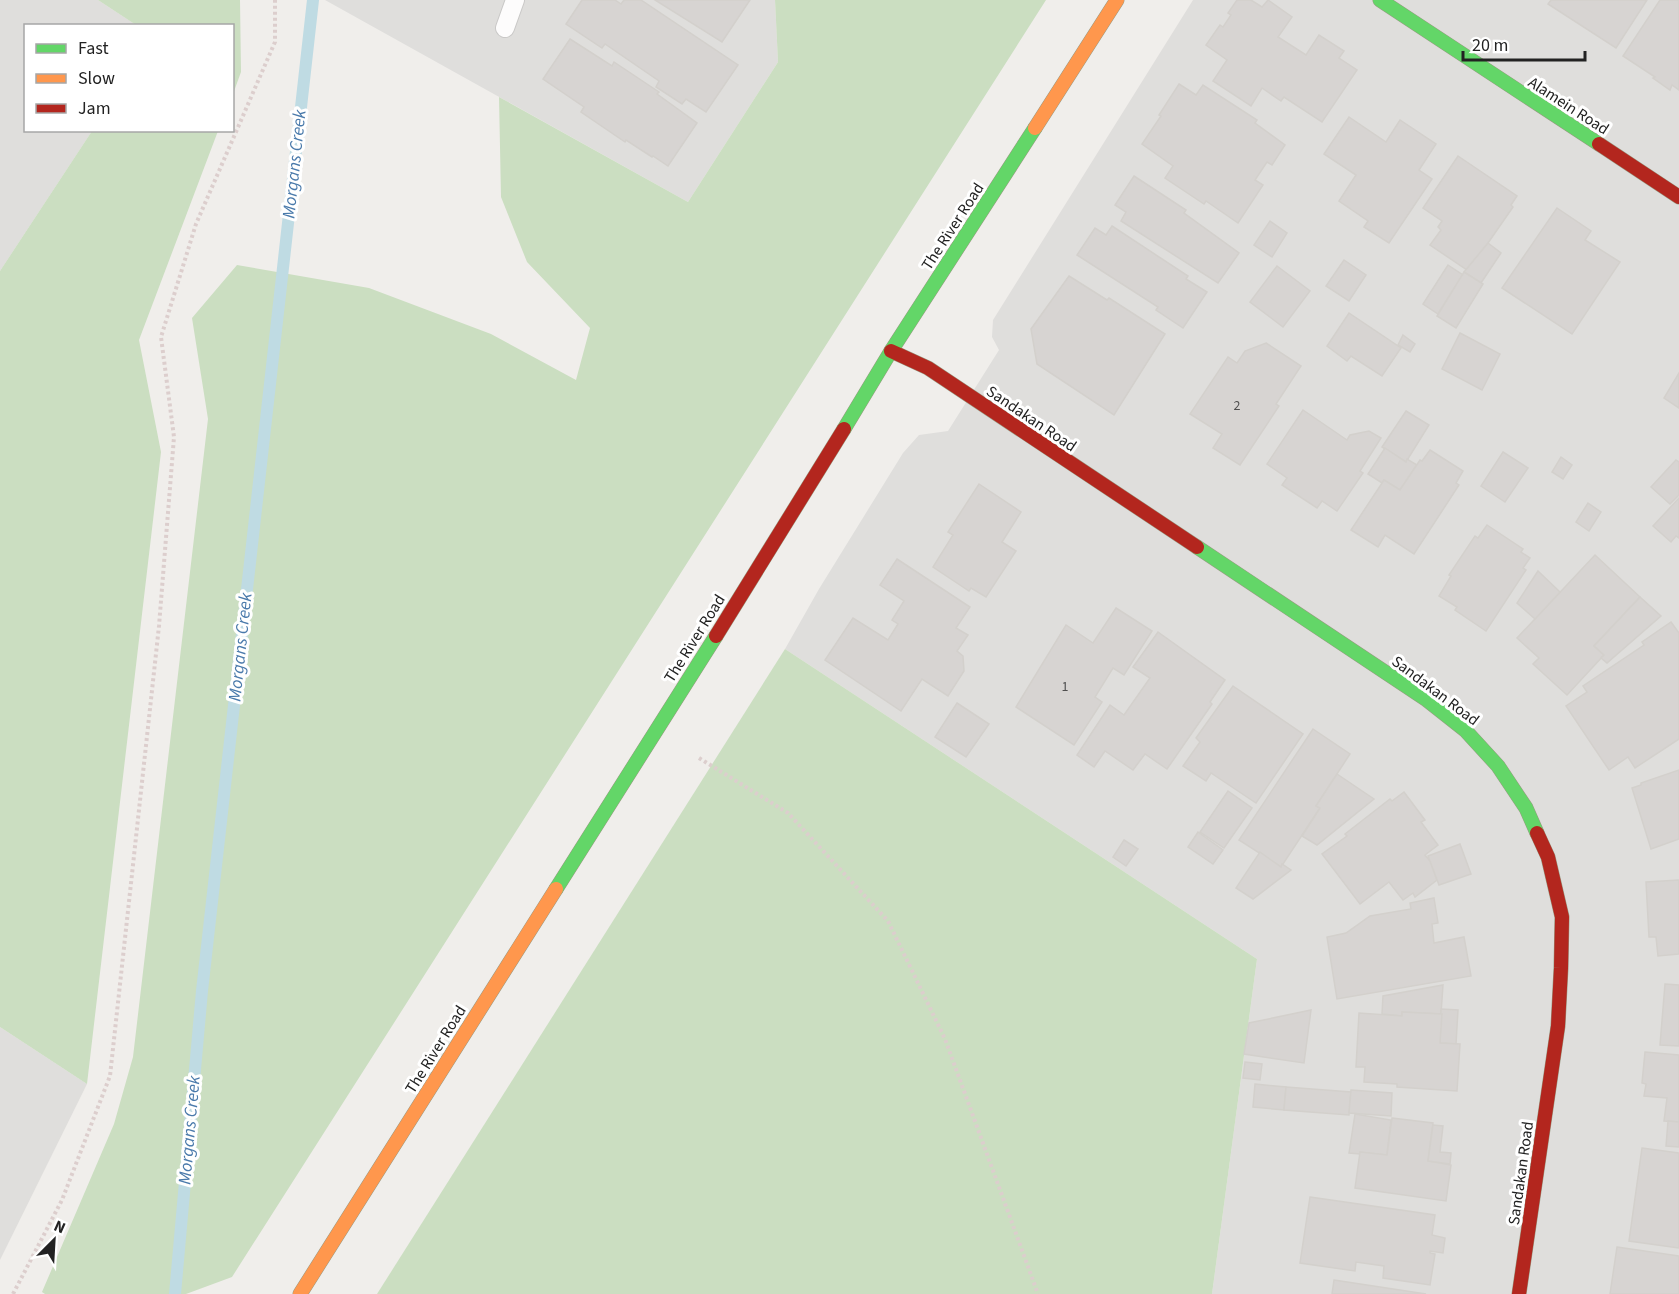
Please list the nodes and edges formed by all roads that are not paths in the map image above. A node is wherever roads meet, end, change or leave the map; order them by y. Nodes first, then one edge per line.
1 (515, 0) edge
2 (1117, 0) edge
3 (1380, 0) edge
4 (505, 28) dead end
5 (1679, 197) edge
6 (891, 351) junction
7 (300, 1294) edge
8 (1519, 1294) edge

1 - 4 lane
2 - 6 street, The River Road
3 - 5 street, Alamein Road
6 - 7 street, The River Road
6 - 8 street, Sandakan Road

